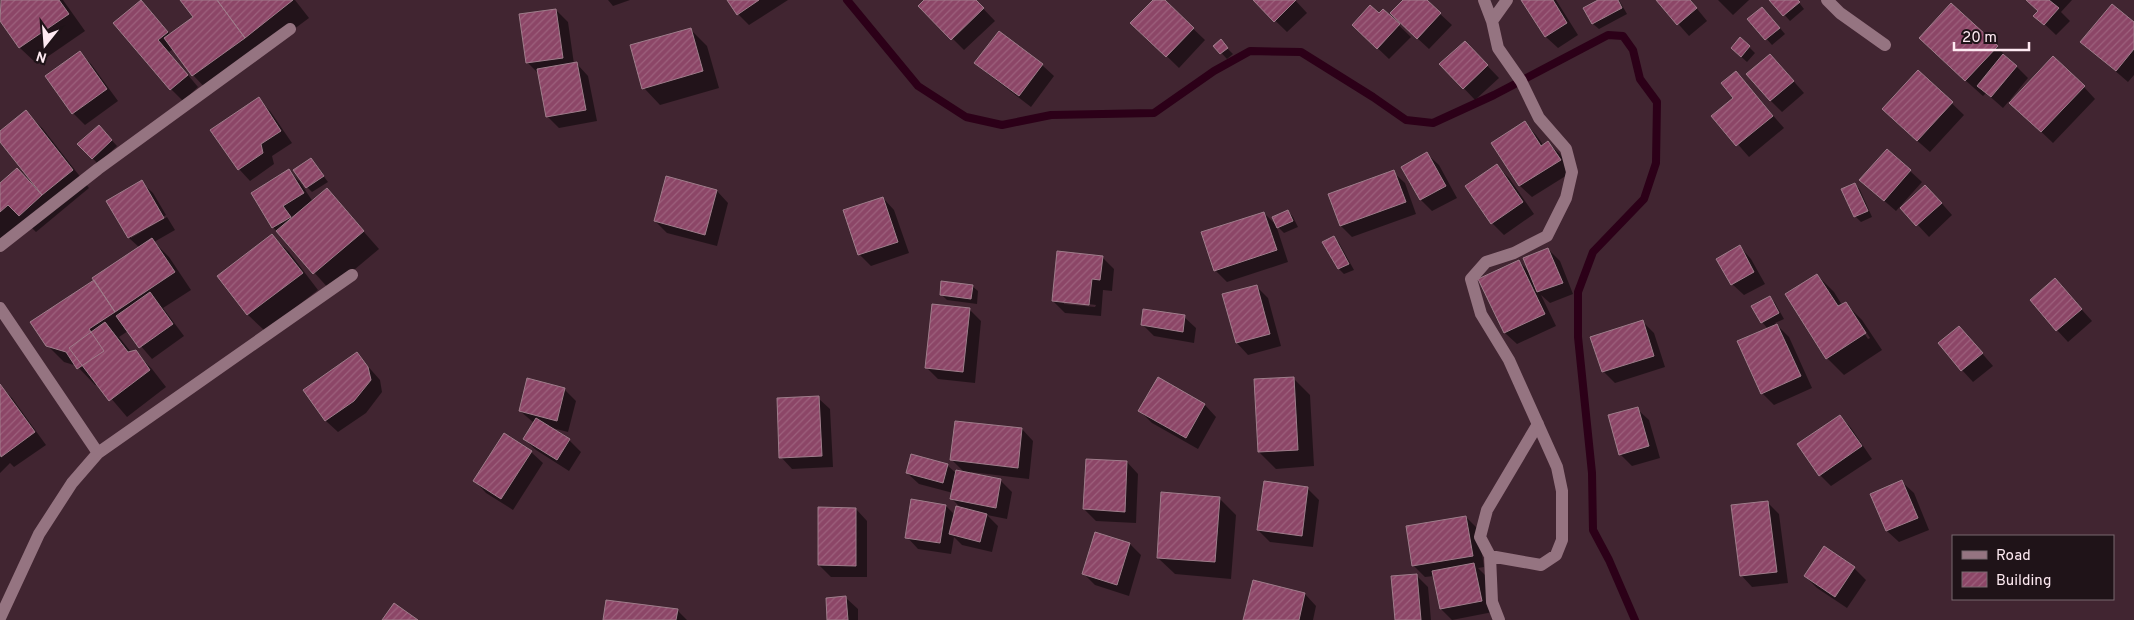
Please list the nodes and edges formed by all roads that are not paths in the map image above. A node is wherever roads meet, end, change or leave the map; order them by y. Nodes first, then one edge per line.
1 (1484, 0) edge
2 (1507, 0) edge
3 (1828, 0) edge
4 (1492, 21) junction
5 (290, 29) dead end
6 (1885, 45) dead end
7 (0, 246) edge
8 (352, 275) dead end
9 (0, 308) edge
10 (1538, 424) junction
11 (98, 453) junction
12 (1490, 556) junction
13 (0, 618) edge
14 (1499, 620) edge

1 - 4 street
2 - 4 street
3 - 6 street
4 - 10 street
5 - 7 street
8 - 11 street
9 - 11 street
10 - 12 street
10 - 12 street
11 - 13 street
12 - 14 street

